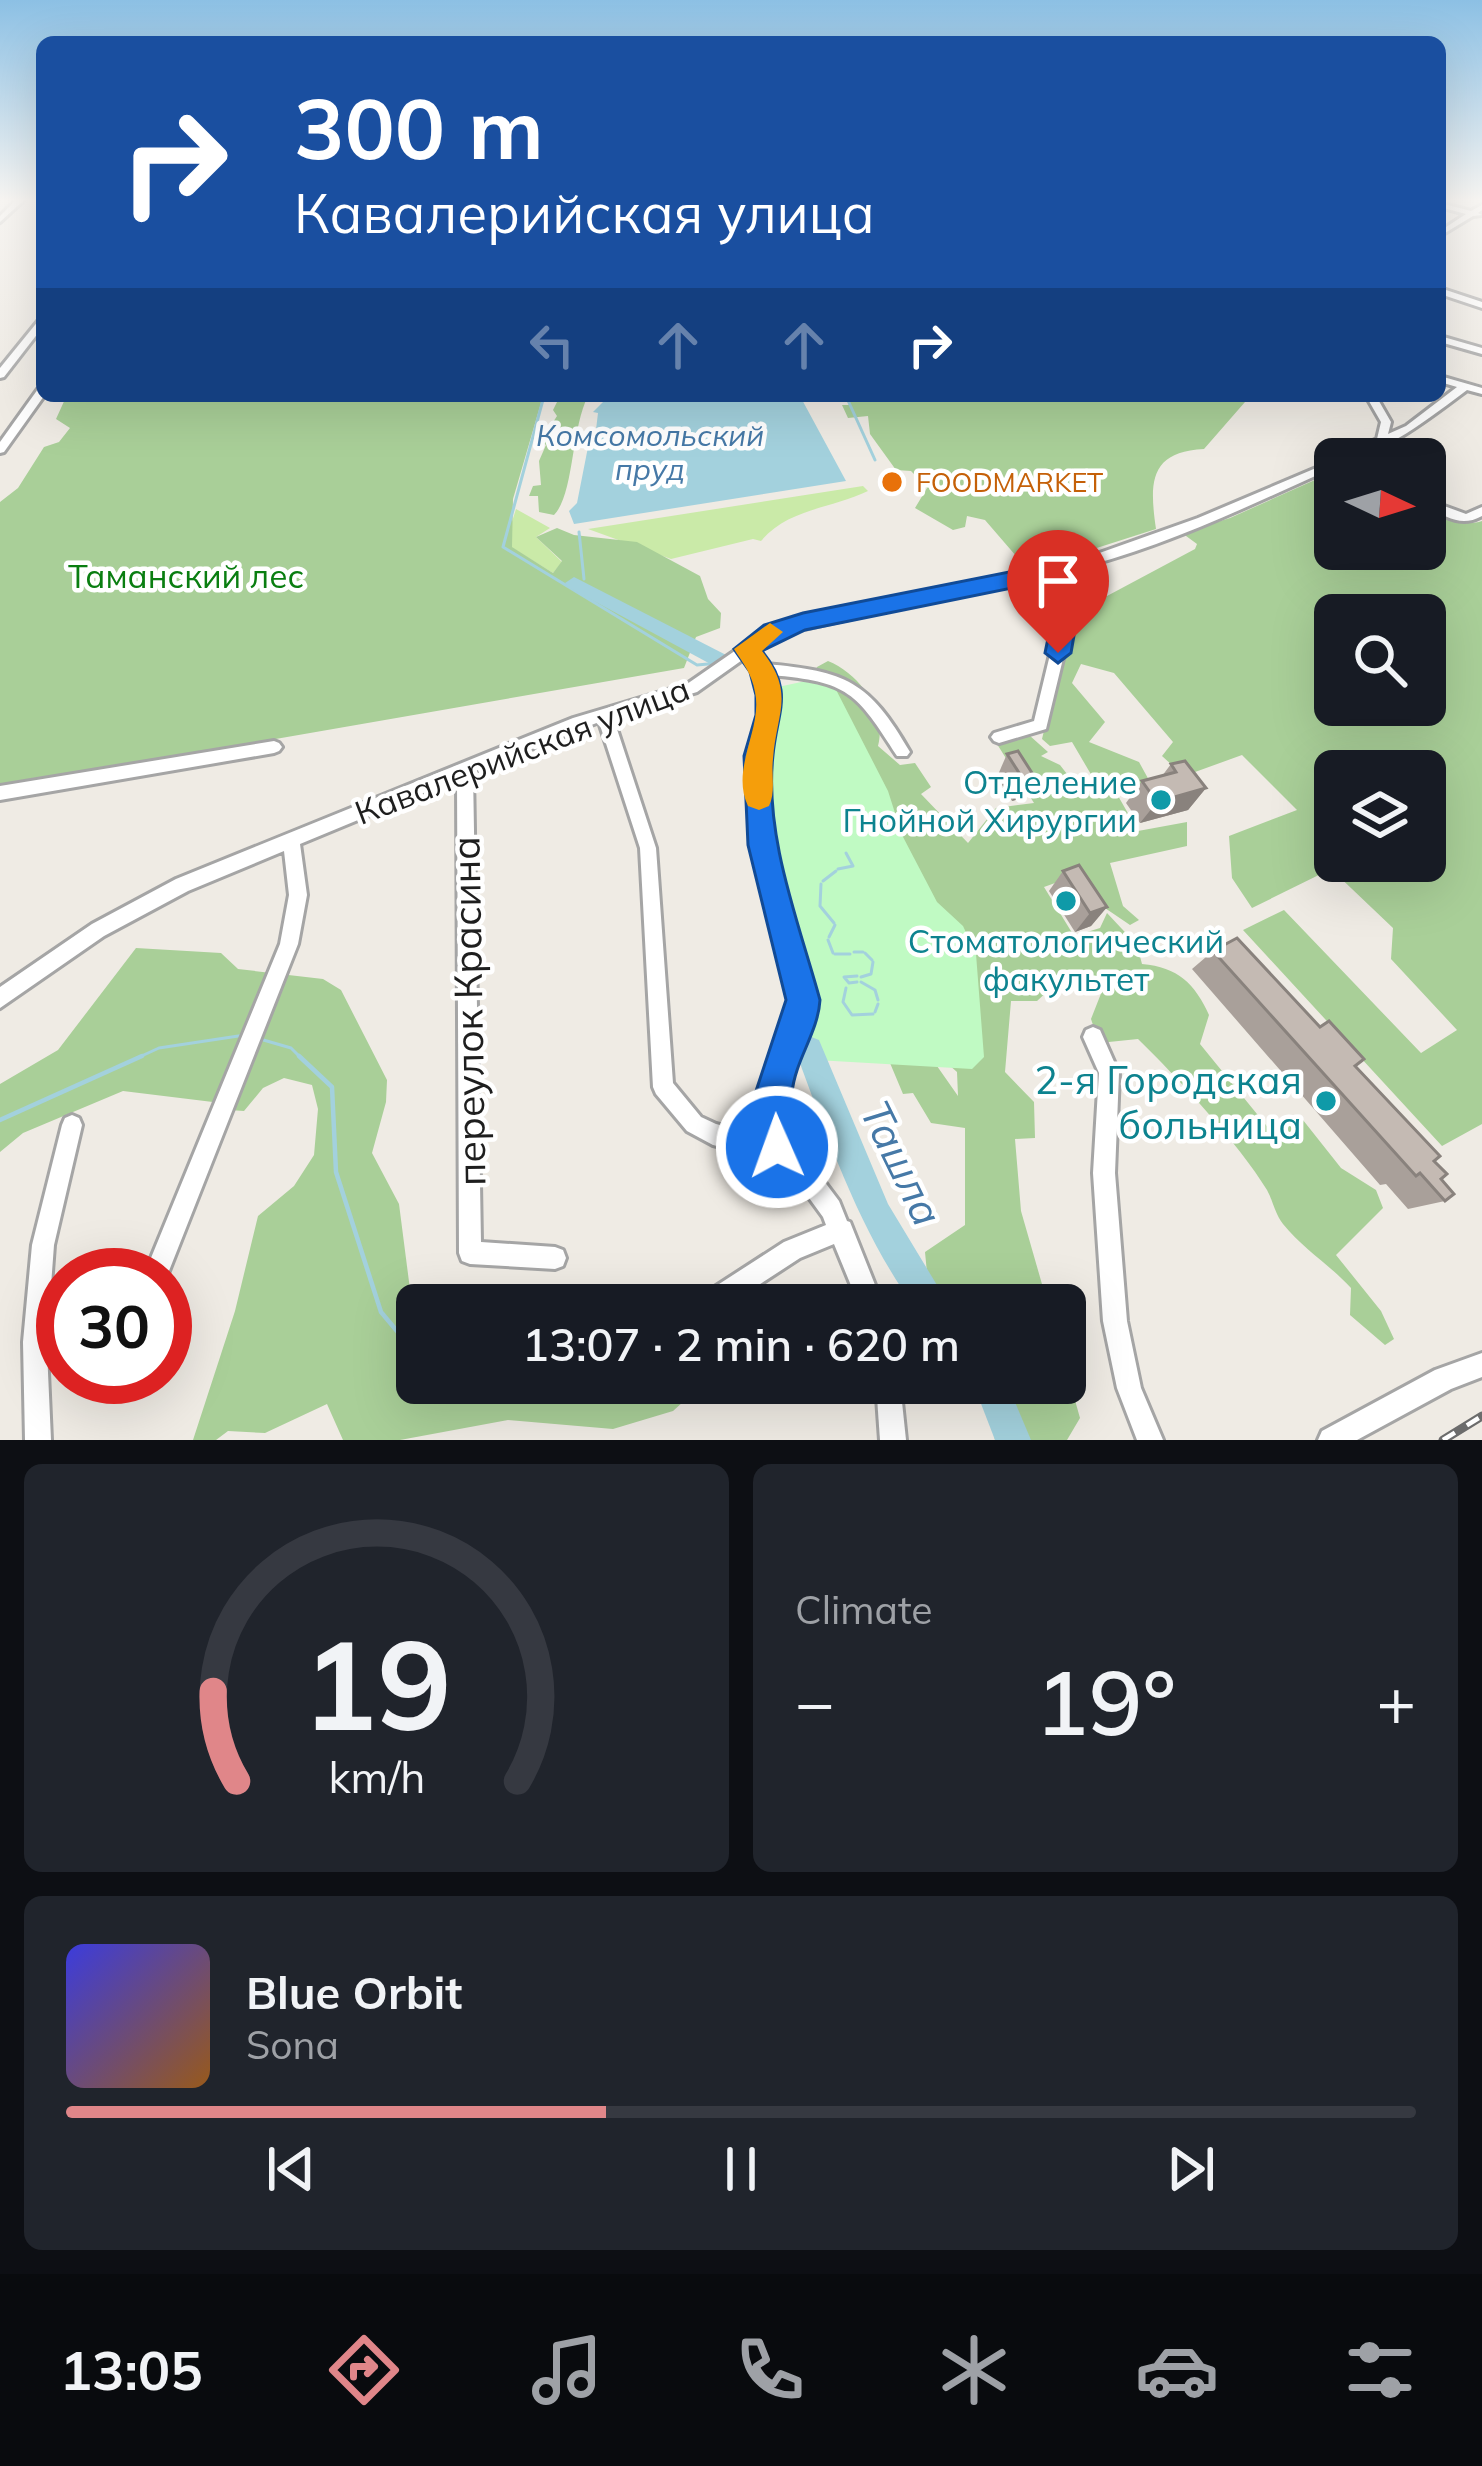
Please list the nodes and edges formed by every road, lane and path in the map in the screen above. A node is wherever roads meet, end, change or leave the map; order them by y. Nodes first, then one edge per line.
1 (1446, 293) edge
2 (1482, 305) edge
3 (36, 330) edge
4 (1446, 341) edge
5 (1482, 351) edge
6 (0, 375) edge
7 (1446, 381) edge
8 (1466, 386) junction
9 (1482, 391) edge
10 (36, 399) edge
11 (1446, 401) edge
12 (1374, 402) edge
13 (1445, 402) edge
14 (1382, 438) joint
15 (0, 450) edge
16 (1314, 472) edge
17 (1446, 511) edge
18 (1482, 511) edge
19 (1059, 570) junction
20 (746, 649) junction
21 (762, 669) junction
22 (604, 713) junction
23 (999, 737) dead end
24 (274, 748) dead end
25 (902, 752) dead end
26 (465, 768) junction
27 (0, 794) edge
28 (291, 840) junction
29 (0, 998) edge
30 (1093, 1036) dead end
31 (72, 1125) dead end
32 (777, 1147) junction
33 (842, 1230) junction
34 (167, 1248) edge
35 (555, 1258) dead end
36 (739, 1284) edge
37 (863, 1284) edge
38 (35, 1342) joint
39 (1482, 1365) edge
40 (890, 1404) edge
41 (38, 1440) edge
42 (893, 1440) edge
43 (1150, 1440) edge
44 (1331, 1440) edge

1 - 2 street
3 - 6 street
4 - 5 street
7 - 8 street
8 - 9 street
8 - 11 street, Кавалерийская улица
10 - 15 street
12 - 14 street
13 - 14 street, Кавалерийская улица
16 - 19 street, Кавалерийская улица
17 - 18 street
19 - 20 street, Кавалерийская улица
19 - 23 street
20 - 21 street
20 - 22 street, Кавалерийская улица
21 - 25 street
21 - 32 street
22 - 26 street, Кавалерийская улица
22 - 32 street
24 - 27 street
26 - 28 street, Кавалерийская улица
26 - 35 street, переулок Красина
28 - 29 street, Кавалерийская улица
28 - 34 street
30 - 43 street
31 - 38 street
32 - 33 street
33 - 36 street
33 - 37 street
38 - 41 street
39 - 44 street
40 - 42 street

